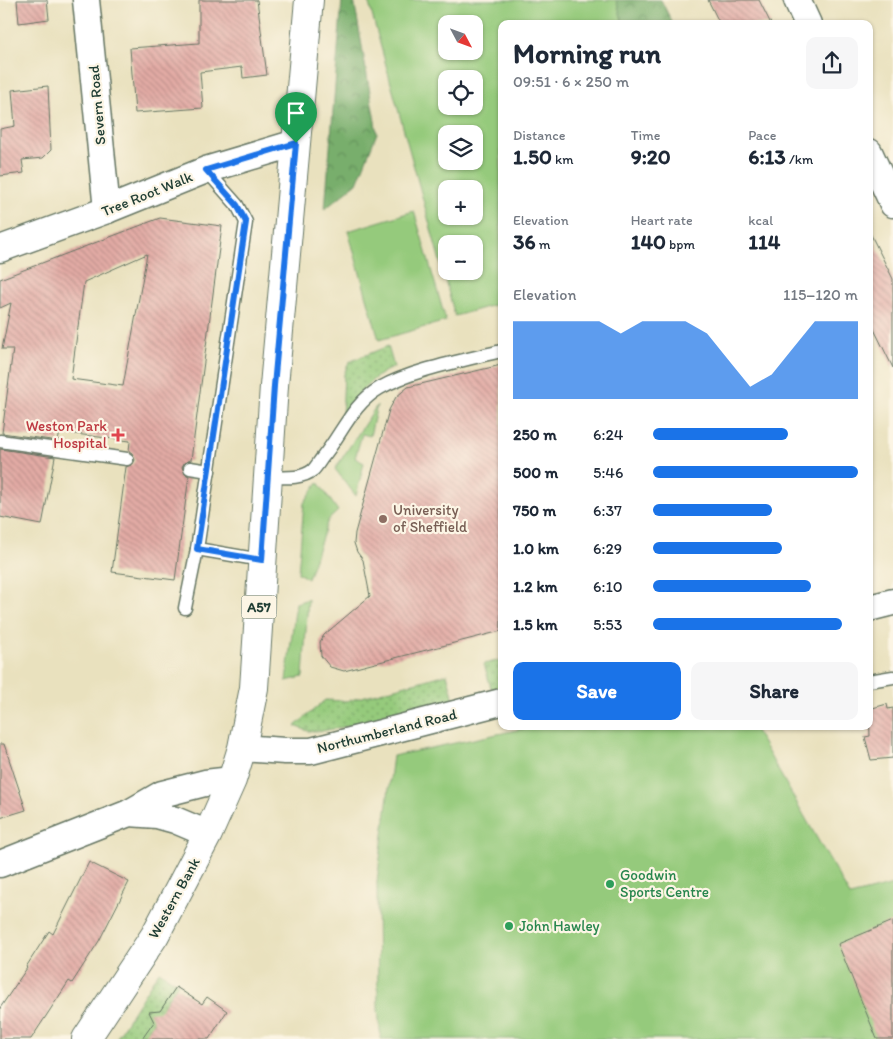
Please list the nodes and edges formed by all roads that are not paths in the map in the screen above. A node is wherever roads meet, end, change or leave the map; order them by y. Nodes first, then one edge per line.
1 (86, 0) edge
2 (309, 0) edge
3 (797, 0) edge
4 (806, 20) edge
5 (296, 143) junction
6 (873, 161) edge
7 (206, 170) junction
8 (893, 204) edge
9 (107, 210) junction
10 (0, 249) edge
11 (498, 352) edge
12 (0, 441) edge
13 (127, 459) dead end
14 (190, 468) dead end
15 (209, 471) junction
16 (268, 477) junction
17 (197, 549) junction
18 (262, 560) junction
19 (893, 602) edge
20 (873, 607) edge
21 (185, 608) dead end
22 (893, 677) edge
23 (873, 680) edge
24 (498, 703) edge
25 (242, 748) junction
26 (232, 780) junction
27 (129, 813) junction
28 (208, 834) junction
29 (0, 864) edge
30 (86, 1039) edge

1 - 9 street, Severn Road
2 - 5 main road, A57
3 - 4 street
5 - 7 street, Tree Root Walk
5 - 16 main road, A57
6 - 8 street
7 - 9 street, Tree Root Walk
7 - 15 lane
9 - 10 street, Tree Root Walk
11 - 16 lane
12 - 13 lane
14 - 15 lane
15 - 17 lane
16 - 18 main road, A57
17 - 18 lane
17 - 21 lane
18 - 25 main road, A57
19 - 20 street
22 - 23 lane
24 - 25 street, Northumberland Road
25 - 26 main road, Western Bank / A57
26 - 27 street
26 - 28 main road, Western Bank / A57
27 - 28 street
27 - 29 street
28 - 30 main road, Western Bank / A57

